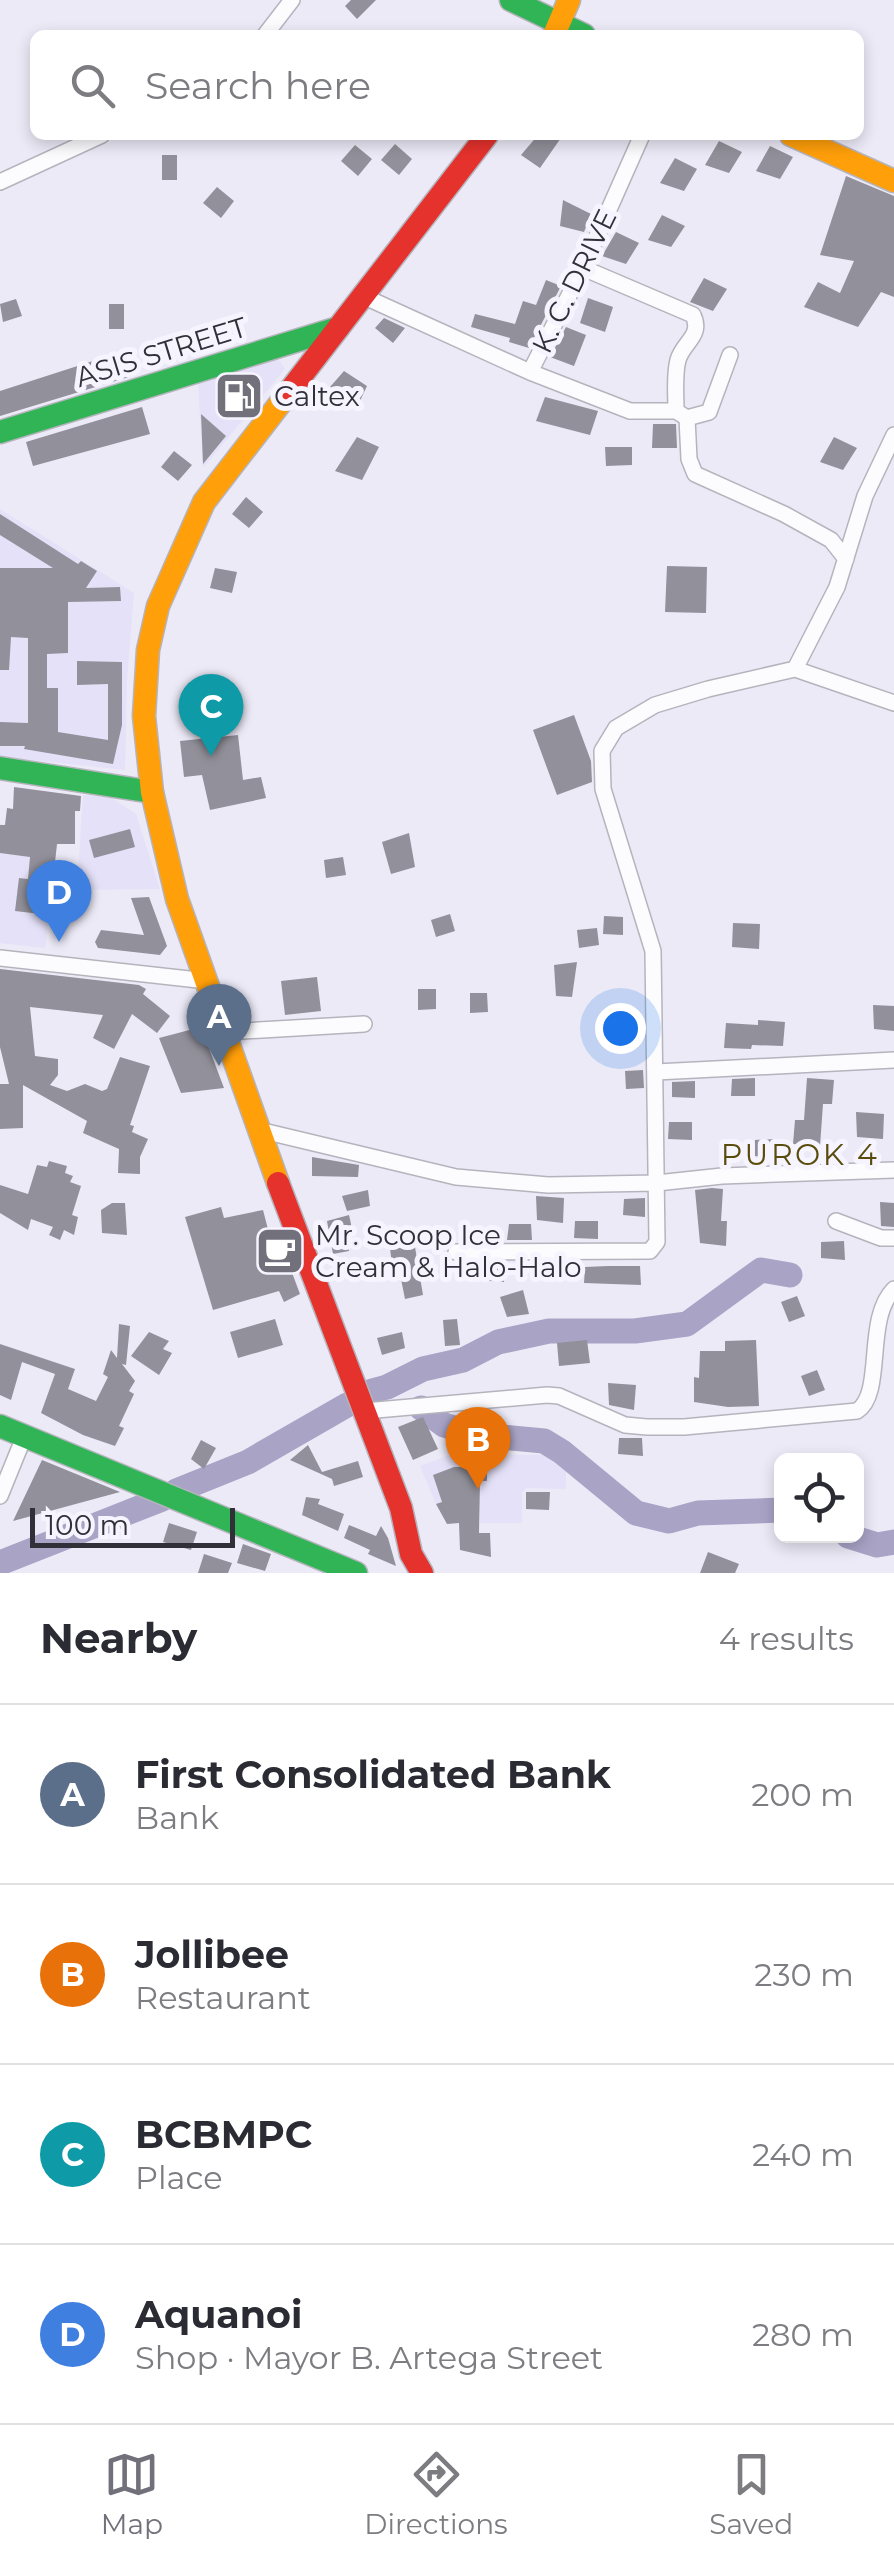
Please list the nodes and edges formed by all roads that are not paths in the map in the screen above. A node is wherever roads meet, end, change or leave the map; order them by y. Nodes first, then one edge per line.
1 (292, 0) edge
2 (512, 0) edge
3 (569, 0) edge
4 (591, 0) edge
5 (558, 29) edge
6 (269, 30) edge
7 (91, 140) edge
8 (483, 140) edge
9 (640, 140) edge
10 (802, 140) edge
11 (894, 180) edge
12 (0, 182) edge
13 (583, 268) junction
14 (365, 297) junction
15 (338, 328) junction
16 (730, 354) dead end
17 (530, 372) junction
18 (682, 414) junction
19 (0, 432) edge
20 (894, 436) edge
21 (846, 559) junction
22 (794, 669) junction
23 (894, 703) edge
24 (0, 768) edge
25 (152, 792) junction
26 (0, 958) edge
27 (207, 981) junction
28 (364, 1024) dead end
29 (226, 1032) junction
30 (894, 1060) edge
31 (656, 1072) junction
32 (260, 1130) junction
33 (894, 1170) edge
34 (657, 1183) junction
35 (836, 1221) dead end
36 (894, 1238) edge
37 (456, 1252) dead end
38 (894, 1289) edge
39 (365, 1412) junction
40 (0, 1426) edge
41 (24, 1437) junction
42 (0, 1496) edge
43 (402, 1508) junction
44 (413, 1567) edge
45 (356, 1573) edge
46 (443, 1573) edge

1 - 6 street
2 - 5 main road
3 - 5 main road
4 - 5 main road
7 - 12 street
8 - 14 main road
9 - 13 street, K. C. DRIVE
10 - 11 main road
13 - 17 street, K. C. DRIVE
13 - 18 street
14 - 15 main road
14 - 17 street, K. C. DRIVE
15 - 19 main road, ASIS STREET
15 - 25 main road
16 - 18 street
17 - 18 street
18 - 21 street
20 - 21 street
21 - 22 street
22 - 23 street
22 - 31 street
24 - 25 main road
25 - 27 main road
26 - 27 street
27 - 29 main road
28 - 29 street
29 - 32 main road
30 - 31 street
31 - 34 street
32 - 34 street
32 - 39 main road
33 - 34 street
34 - 37 street
35 - 36 street
38 - 39 street
39 - 43 main road
40 - 41 main road
41 - 42 street
41 - 45 main road
43 - 44 main road
43 - 46 main road

